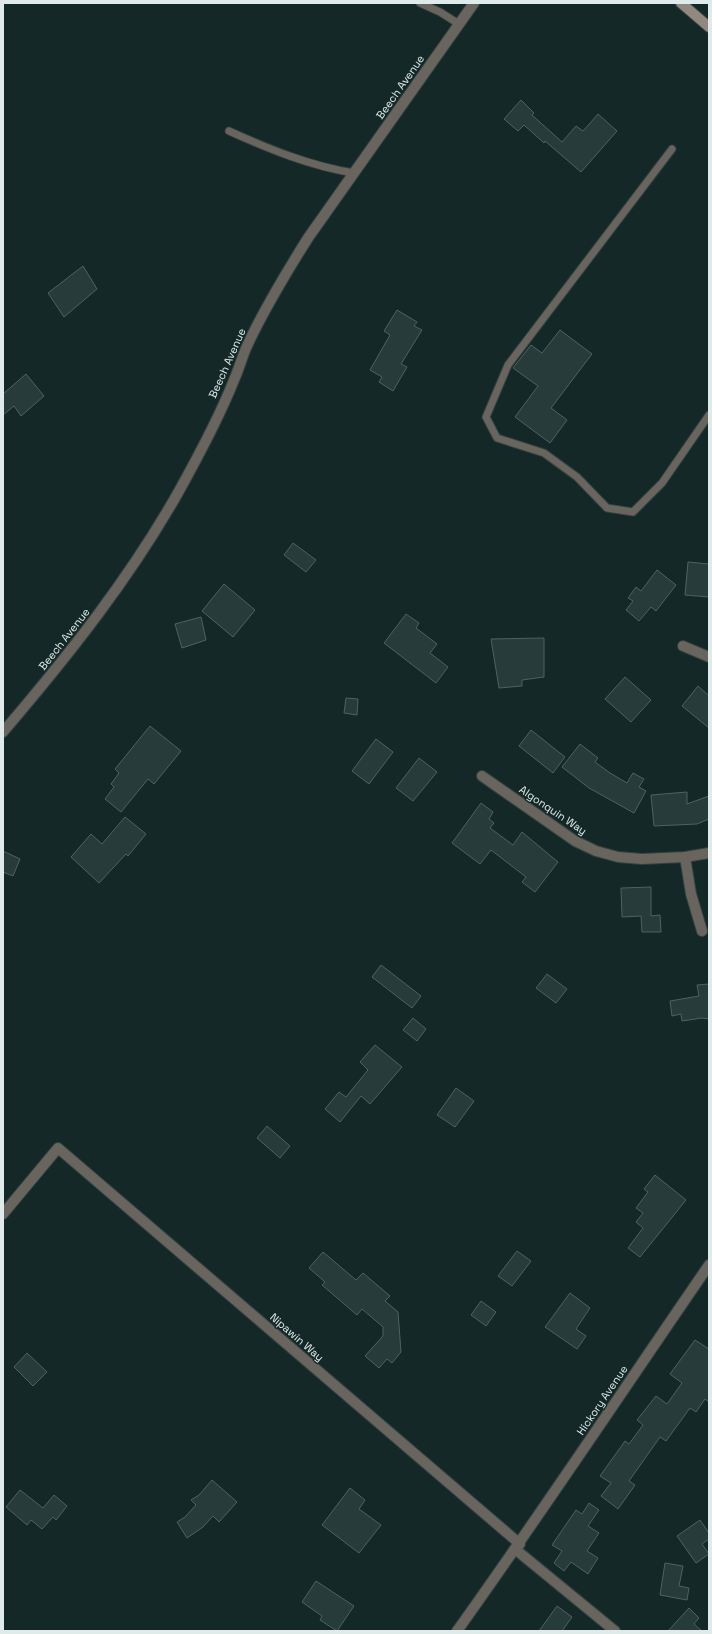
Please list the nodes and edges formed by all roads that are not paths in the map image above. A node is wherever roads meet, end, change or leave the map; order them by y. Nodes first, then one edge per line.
1 (420, 3) edge
2 (474, 3) edge
3 (681, 3) edge
4 (459, 24) junction
5 (709, 27) edge
6 (229, 131) dead end
7 (672, 149) dead end
8 (354, 173) junction
9 (709, 415) edge
10 (683, 646) dead end
11 (709, 657) edge
12 (3, 732) edge
13 (482, 776) dead end
14 (709, 853) edge
15 (685, 857) junction
16 (702, 931) dead end
17 (3, 1214) edge
18 (709, 1265) edge
19 (518, 1547) junction
20 (457, 1631) edge
21 (615, 1631) edge

1 - 4 lane
2 - 4 street, Beech Avenue
3 - 5 main road
4 - 8 street, Beech Avenue
6 - 8 lane
7 - 9 lane
8 - 12 street, Beech Avenue
10 - 11 street
13 - 15 street, Algonquin Way
14 - 15 street, Algonquin Way
15 - 16 street
17 - 19 street, Nipawin Way
18 - 19 street, Hickory Avenue
19 - 20 street, Hickory Avenue
19 - 21 street

